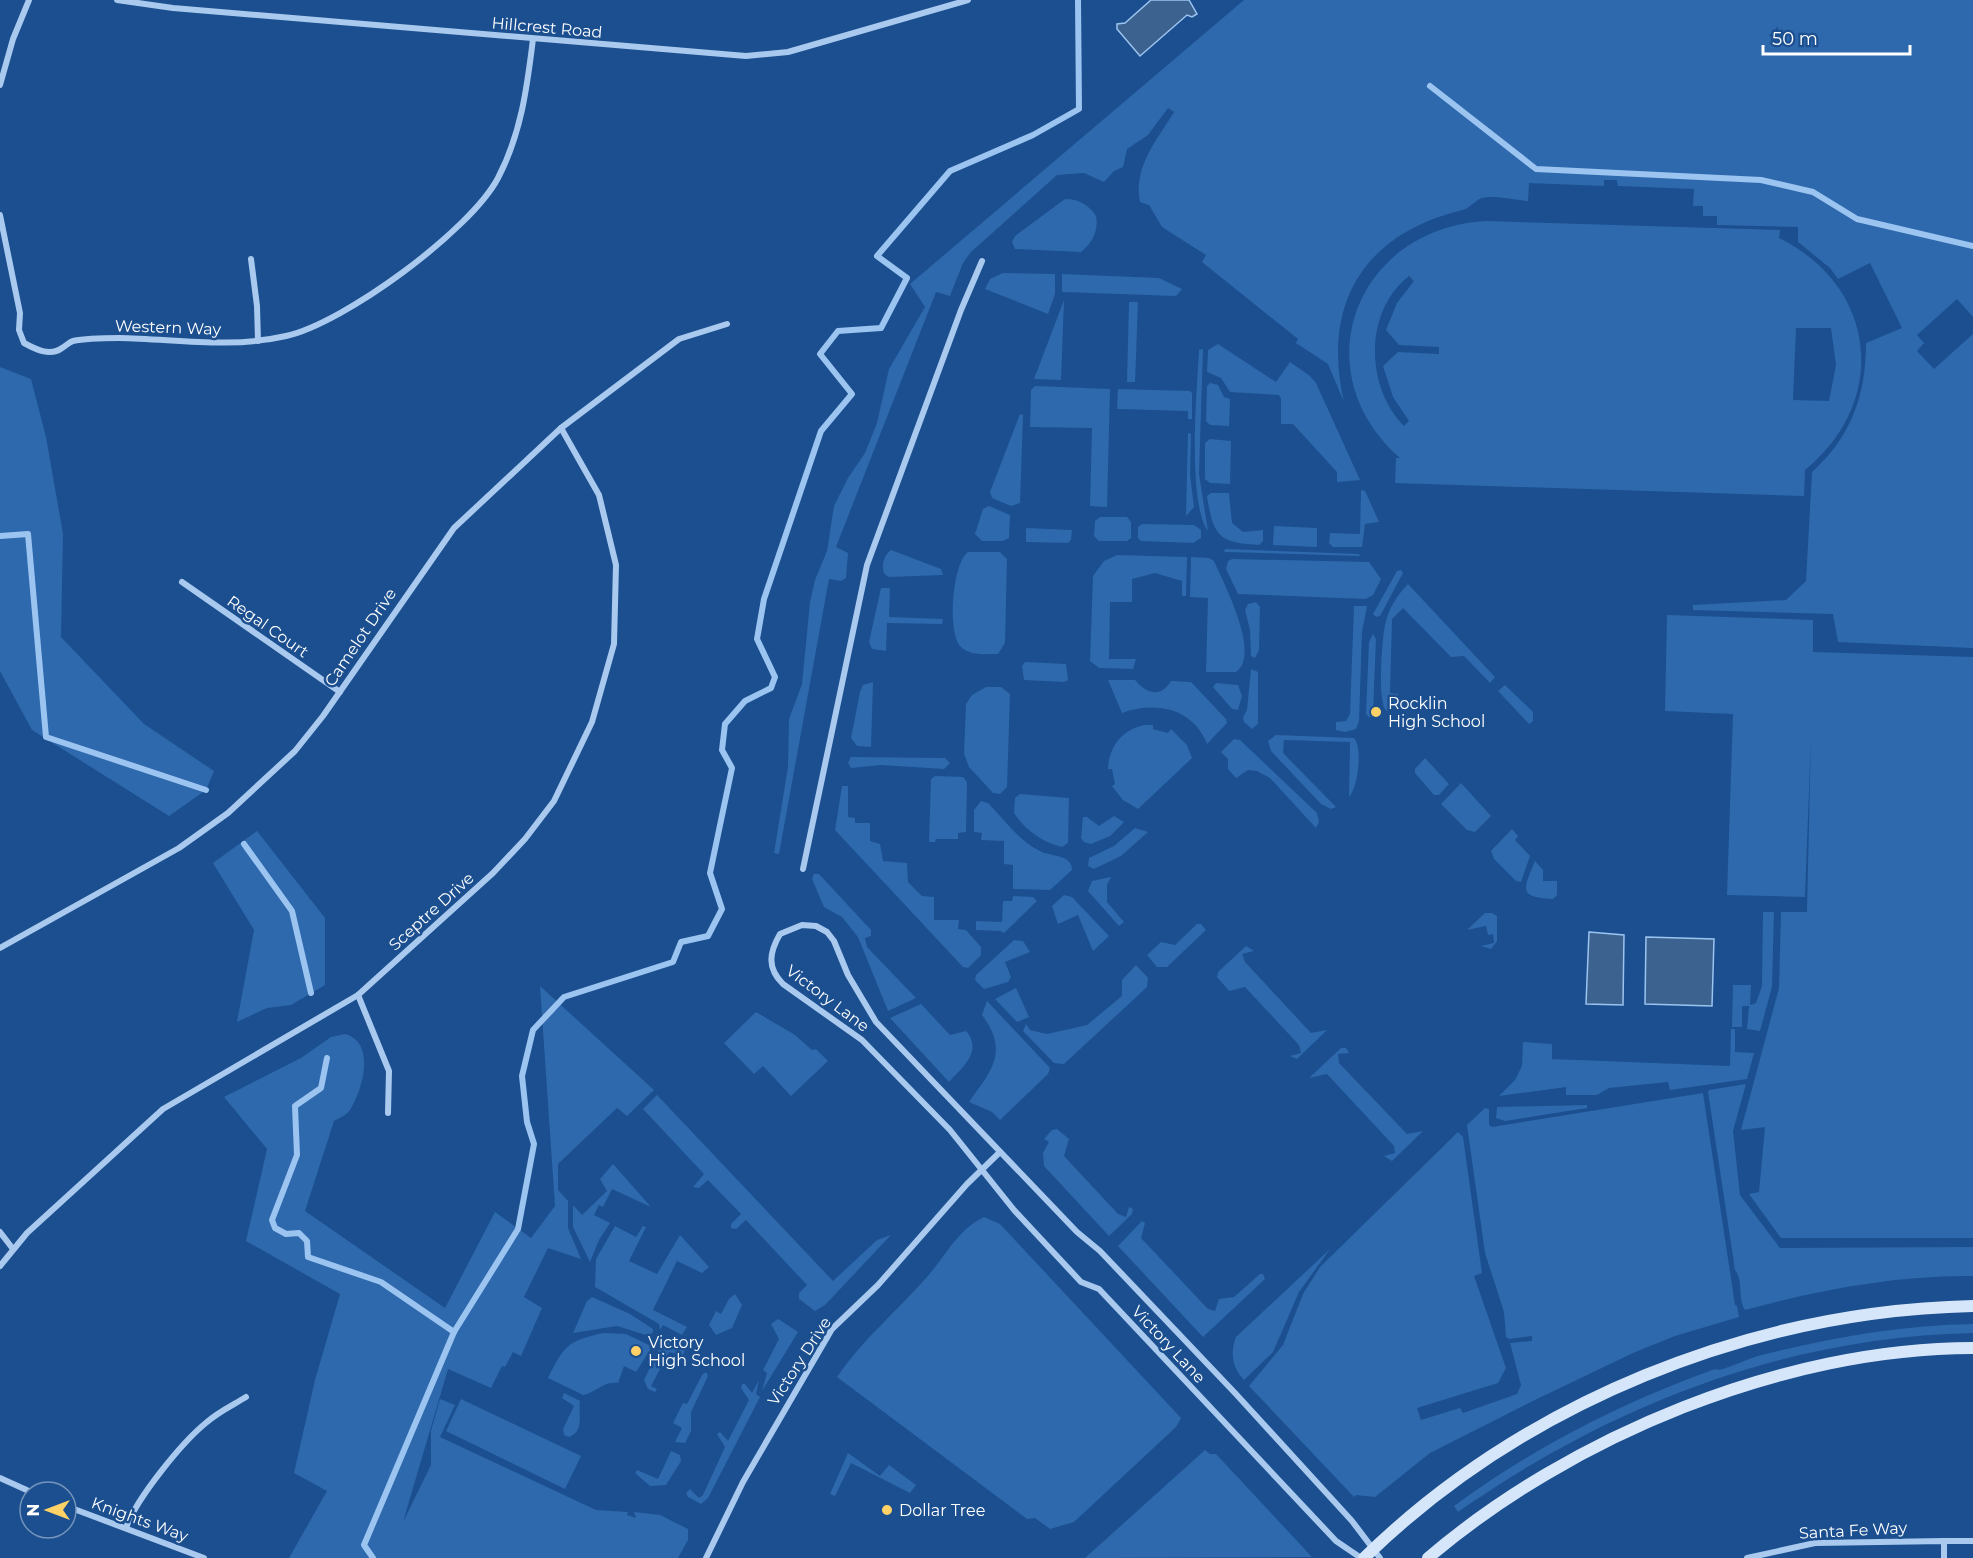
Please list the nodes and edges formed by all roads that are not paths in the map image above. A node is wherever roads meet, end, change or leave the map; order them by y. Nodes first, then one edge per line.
1 (29, 0) edge
2 (117, 0) edge
3 (968, 0) edge
4 (953, 2) edge
5 (533, 39) junction
6 (0, 85) edge
7 (0, 215) edge
8 (251, 259) dead end
9 (982, 261) dead end
10 (727, 324) dead end
11 (258, 341) junction
12 (561, 428) junction
13 (182, 582) dead end
14 (340, 692) junction
15 (803, 869) dead end
16 (0, 948) edge
17 (357, 995) junction
18 (388, 1113) dead end
19 (1000, 1152) junction
20 (982, 1170) junction
21 (0, 1232) edge
22 (14, 1249) junction
23 (0, 1266) edge
24 (1973, 1306) edge
25 (1973, 1348) edge
26 (246, 1397) dead end
27 (0, 1478) edge
28 (18, 1486) edge
29 (78, 1510) edge
30 (126, 1528) junction
31 (1944, 1540) junction
32 (1973, 1540) edge
33 (1377, 1553) edge
34 (204, 1558) edge
35 (706, 1558) edge
36 (1363, 1558) edge
37 (1428, 1558) edge
38 (1747, 1558) edge
39 (1944, 1558) edge

1 - 6 street
2 - 5 street, Hillcrest Road
3 - 4 street, Hillcrest Road
4 - 5 street, Hillcrest Road
5 - 11 street, Western Way
7 - 11 street, Western Way
8 - 11 street
9 - 15 street
10 - 12 street, Camelot Drive
12 - 14 street, Camelot Drive
12 - 17 street, Sceptre Drive
13 - 14 street, Regal Court
14 - 16 street, Camelot Drive
17 - 18 street
17 - 22 street, Sceptre Drive
19 - 20 street, Victory Drive
19 - 20 street, Victory Lane
19 - 33 street, Victory Lane
20 - 35 street, Victory Drive
20 - 36 street, Victory Lane
21 - 22 street
22 - 23 street, Sceptre Drive
24 - 33 main road
25 - 37 main road
26 - 30 street
27 - 28 street
29 - 30 street, Knights Way
30 - 34 street, Knights Way
31 - 32 street, Santa Fe Way
31 - 38 street, Santa Fe Way
31 - 39 street
33 - 36 main road

